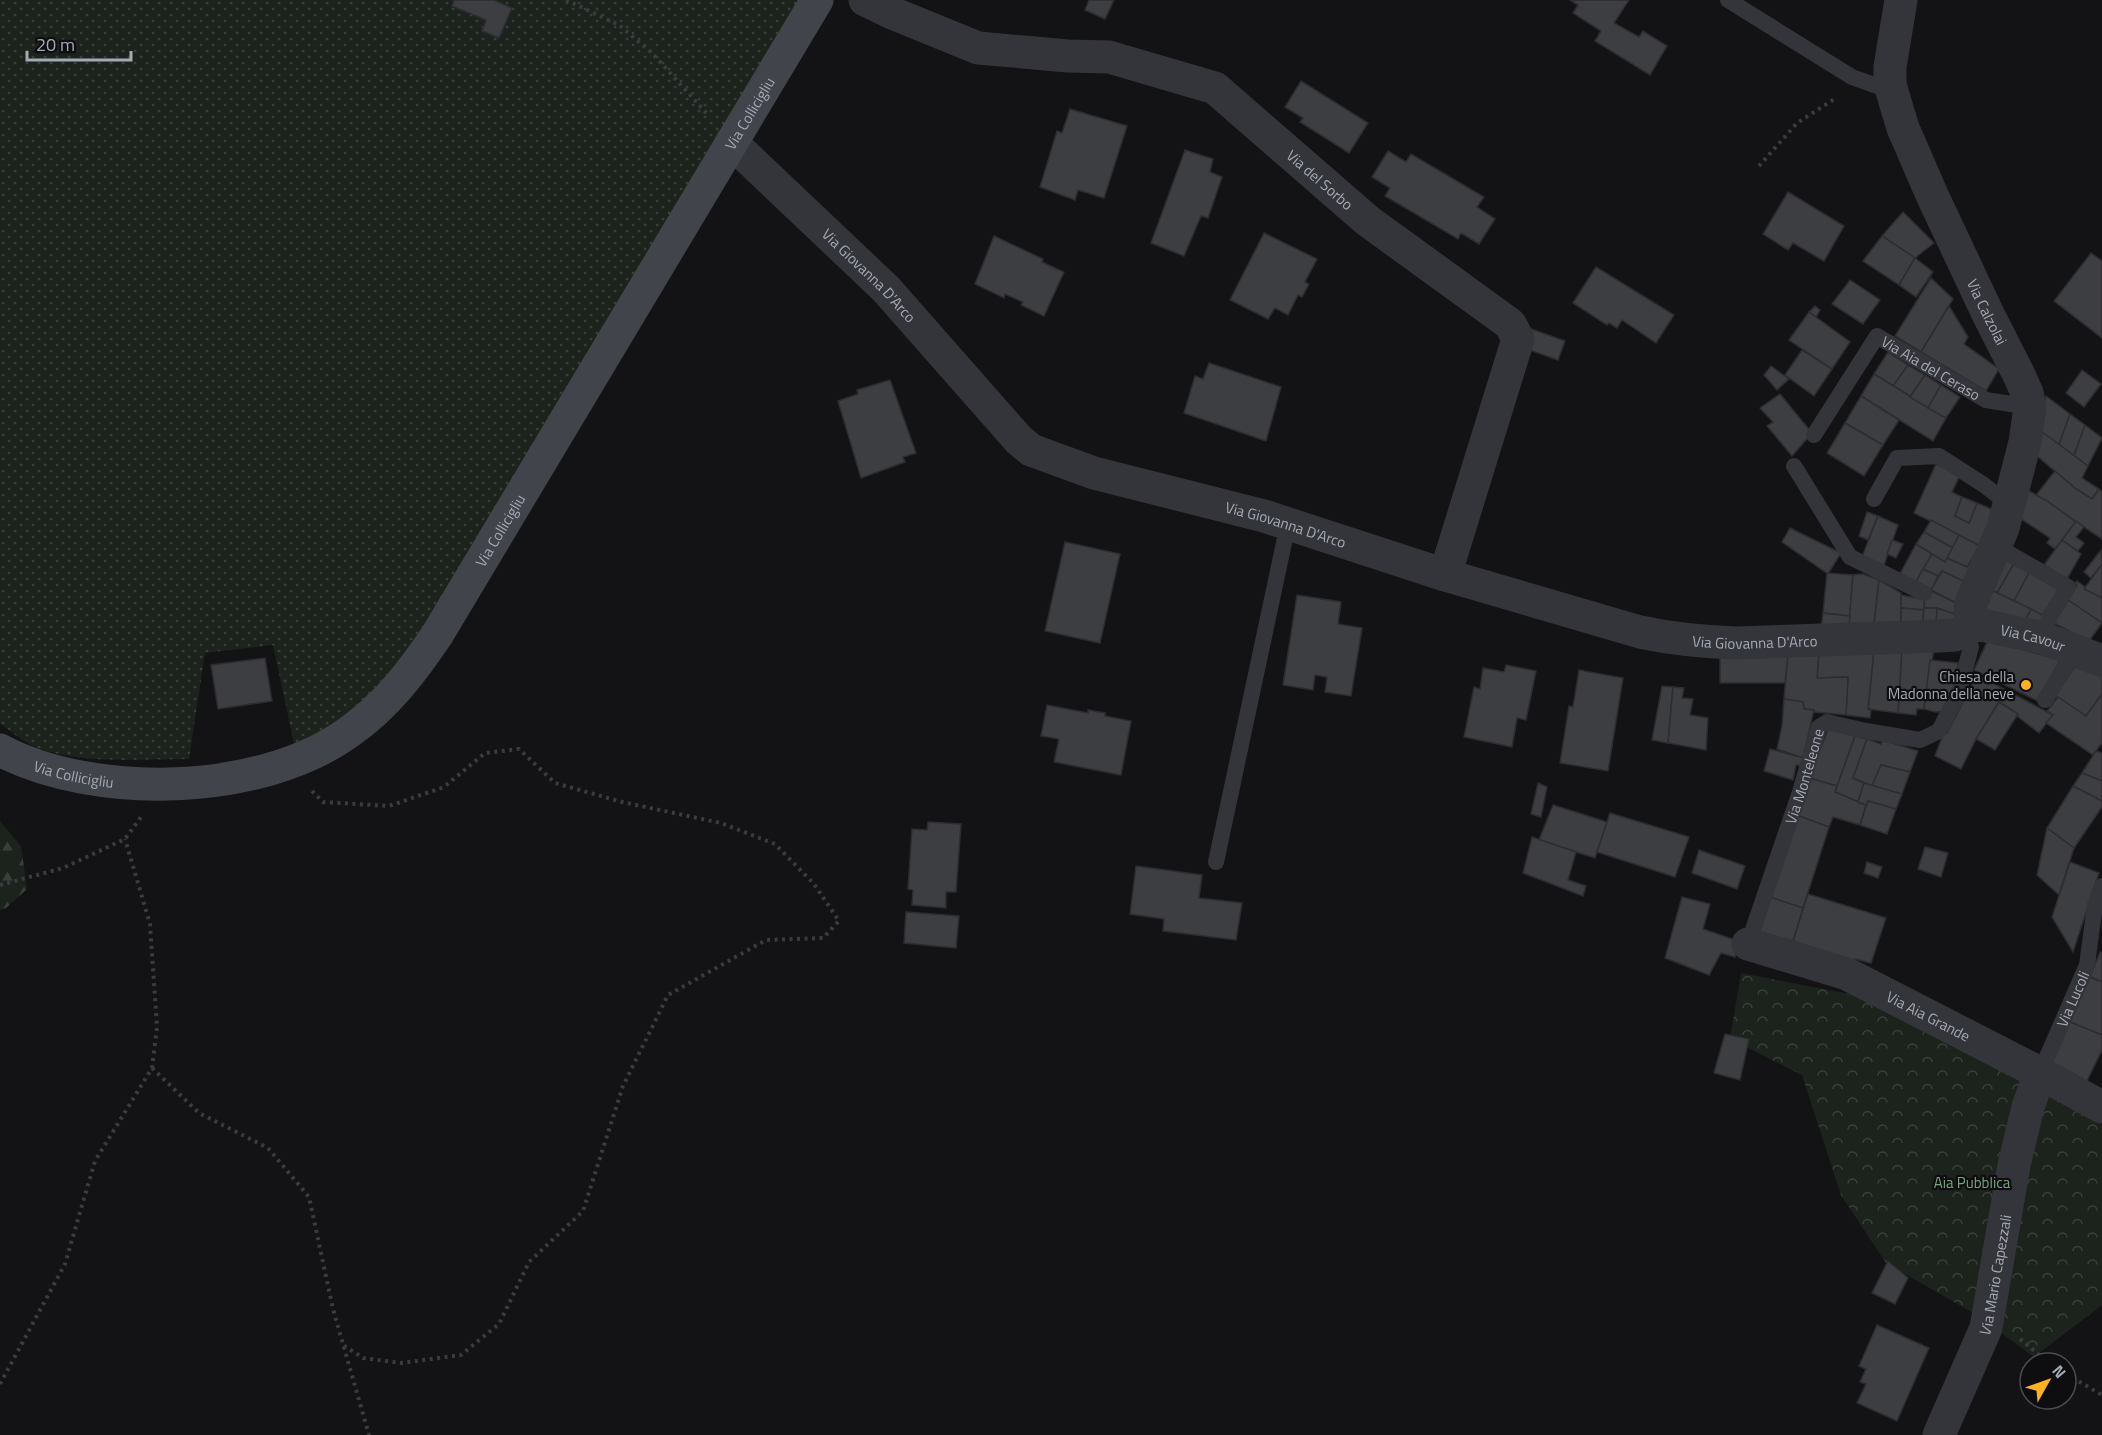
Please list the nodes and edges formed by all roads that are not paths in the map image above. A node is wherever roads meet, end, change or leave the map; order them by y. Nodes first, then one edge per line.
1 (817, 0) edge
2 (866, 0) edge
3 (1728, 0) edge
4 (1901, 0) edge
5 (1878, 83) junction
6 (731, 142) junction
7 (2030, 407) junction
8 (1814, 435) dead end
9 (1794, 465) dead end
10 (1874, 499) dead end
11 (2010, 505) junction
12 (1288, 524) junction
13 (1996, 546) junction
14 (1445, 575) junction
15 (1924, 593) dead end
16 (1966, 619) junction
17 (2043, 638) junction
18 (2092, 651) edge
19 (2045, 700) dead end
20 (0, 750) edge
21 (1216, 862) dead end
22 (2102, 886) edge
23 (1748, 944) joint
24 (2040, 1073) junction
25 (2102, 1107) edge
26 (1938, 1435) edge

1 - 6 main road, Via Collicigliu
2 - 14 street, Via del Sorbo
3 - 5 lane
4 - 5 street, Via Calzolai
5 - 7 street, Via Calzolai
6 - 12 street, Via Giovanna D'Arco
6 - 20 main road, Via Collicigliu
7 - 8 lane, Via Aia del Ceraso
7 - 11 street, Via Calzolai
9 - 15 lane
10 - 11 lane
11 - 13 street, Via Calzolai
12 - 14 street, Via Giovanna D'Arco
12 - 21 lane
13 - 16 street, Via Calzolai
13 - 17 lane
14 - 16 street, Via Giovanna D'Arco
16 - 17 street, Via Cavour
16 - 23 lane, Via Monteleone
17 - 18 street, Via Cavour
18 - 19 lane
22 - 24 lane, Via Lucoli
23 - 24 street, Via Aia Grande
24 - 25 street, Via Aia Grande
24 - 26 street, Via Mario Capezzali

